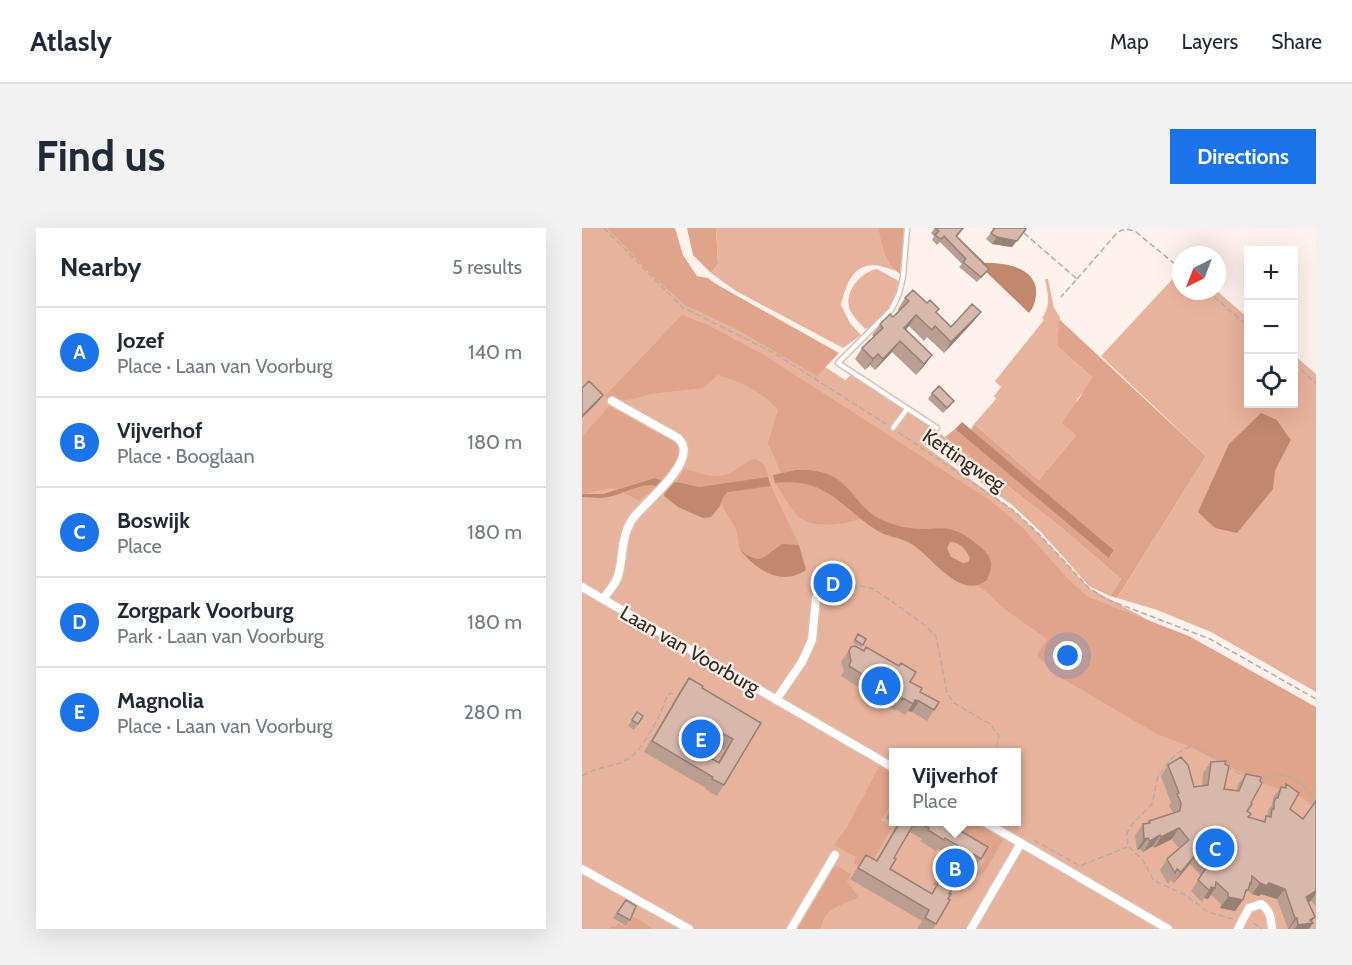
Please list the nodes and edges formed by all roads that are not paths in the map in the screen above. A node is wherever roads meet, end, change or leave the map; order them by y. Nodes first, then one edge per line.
1 (907, 228) edge
2 (612, 401) dead end
3 (907, 409) junction
4 (893, 428) road end
5 (938, 428) dead end
6 (582, 587) edge
7 (816, 598) road end
8 (603, 599) junction
9 (776, 700) junction
10 (889, 765) edge
11 (992, 826) edge
12 (1021, 843) junction
13 (835, 855) dead end
14 (582, 869) edge
15 (689, 929) edge
16 (791, 929) edge
17 (971, 929) edge
18 (1168, 929) edge
19 (1238, 929) edge
20 (1272, 929) edge

1 - 3 lane
2 - 8 street, Laan van Voorburg
3 - 4 lane
3 - 5 lane
6 - 8 street, Laan van Voorburg
7 - 9 street, Laan van Voorburg
8 - 9 street, Laan van Voorburg
9 - 10 street, Laan van Voorburg
11 - 12 street
12 - 17 street
12 - 18 street
13 - 16 street
14 - 15 street
19 - 20 street

